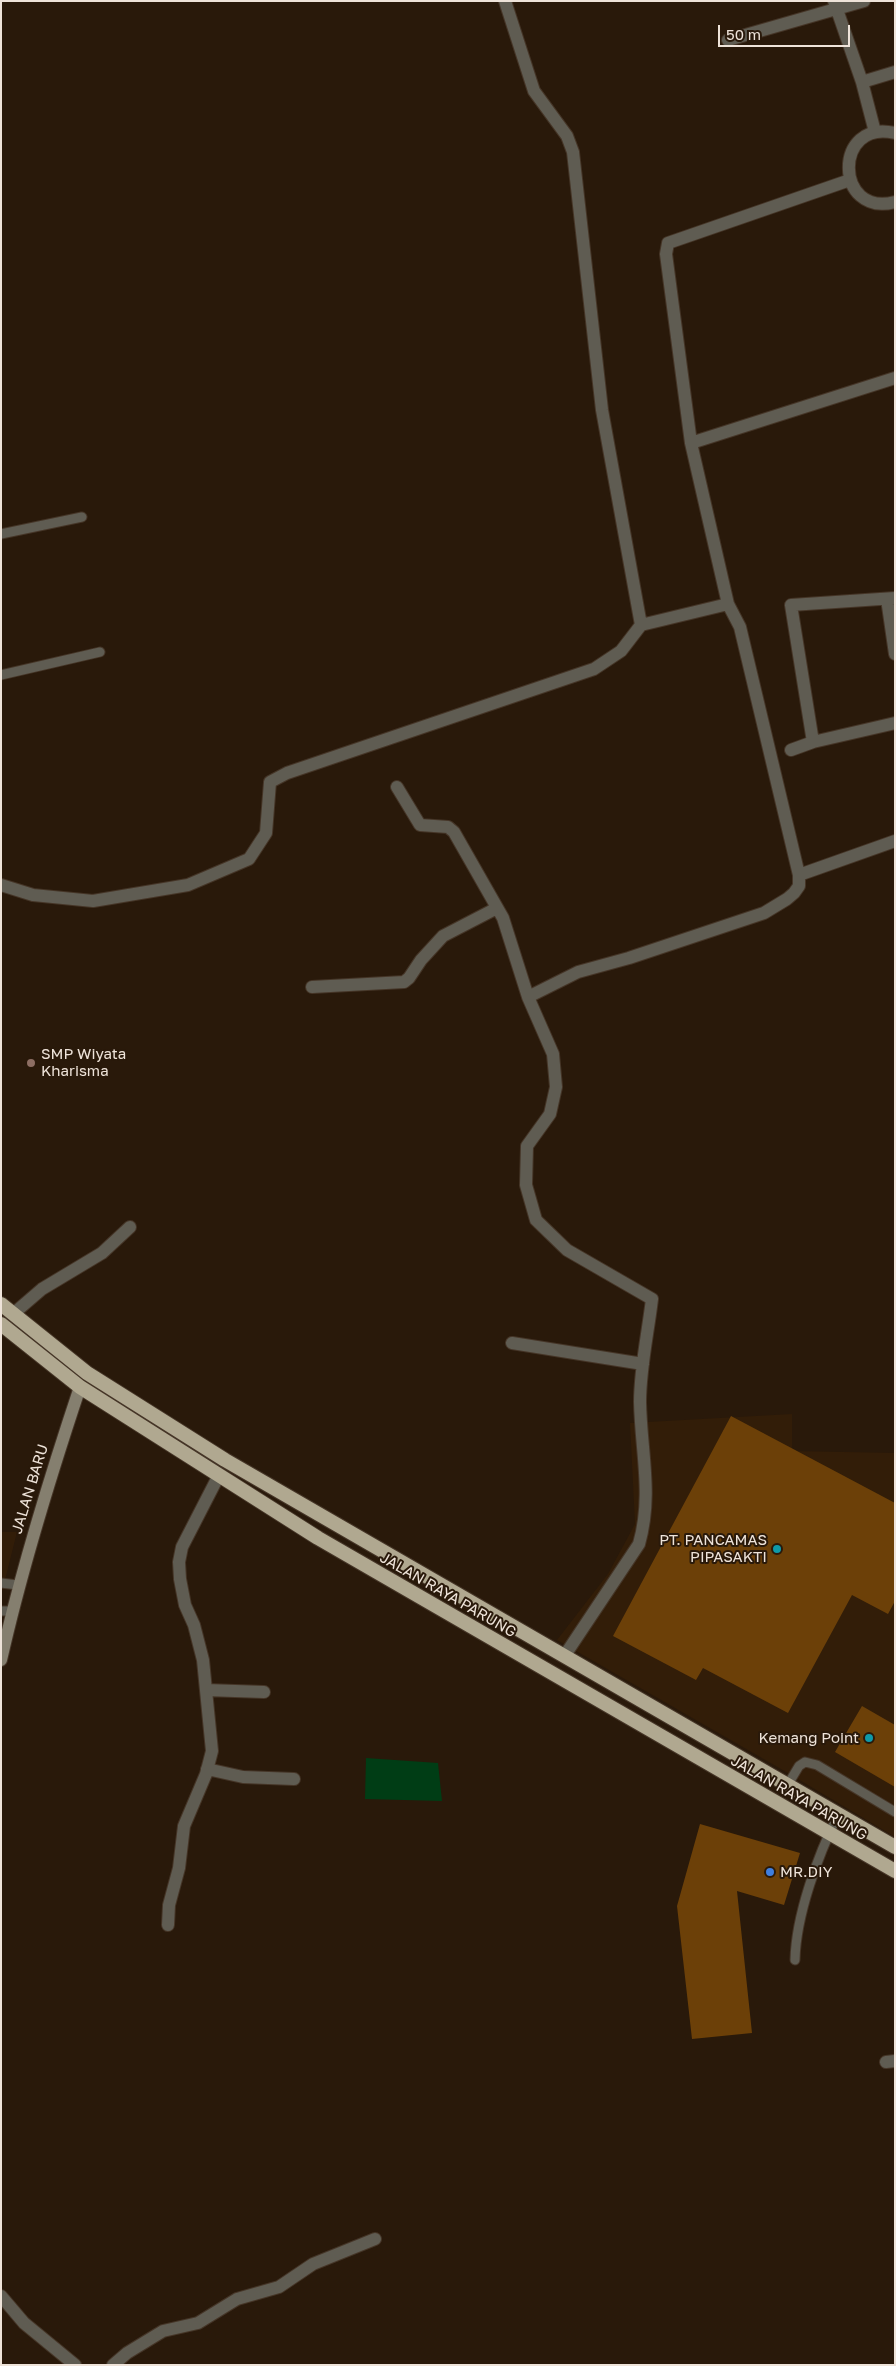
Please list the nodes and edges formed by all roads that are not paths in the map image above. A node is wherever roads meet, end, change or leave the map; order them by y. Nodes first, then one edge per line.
1 (505, 1) edge
2 (864, 1) edge
3 (836, 6) edge
4 (728, 40) dead end
5 (895, 72) edge
6 (862, 82) junction
7 (875, 132) junction
8 (895, 133) edge
9 (850, 180) junction
10 (895, 202) edge
11 (895, 378) edge
12 (691, 443) junction
13 (82, 517) dead end
14 (1, 534) edge
15 (891, 599) edge
16 (728, 604) junction
17 (641, 625) junction
18 (100, 652) dead end
19 (895, 654) edge
20 (1, 675) edge
21 (895, 723) edge
22 (814, 742) junction
23 (791, 750) dead end
24 (397, 787) dead end
25 (895, 841) edge
26 (799, 874) junction
27 (1, 885) edge
28 (497, 908) junction
29 (312, 987) dead end
30 (528, 997) junction
31 (130, 1227) dead end
32 (1, 1304) edge
33 (13, 1314) junction
34 (1, 1324) edge
35 (512, 1343) dead end
36 (643, 1364) junction
37 (80, 1387) junction
38 (218, 1477) junction
39 (1, 1583) edge
40 (18, 1585) junction
41 (7, 1611) edge
42 (565, 1655) junction
43 (1, 1660) edge
44 (206, 1690) junction
45 (264, 1692) dead end
46 (207, 1769) junction
47 (294, 1778) dead end
48 (788, 1786) junction
49 (895, 1812) edge
50 (838, 1815) junction
51 (828, 1834) junction
52 (895, 1847) edge
53 (895, 1871) edge
54 (168, 1925) dead end
55 (795, 1960) dead end
56 (375, 2239) dead end
57 (1, 2296) edge
58 (75, 2365) edge
59 (113, 2365) edge

1 - 17 street
2 - 3 street
3 - 4 street
3 - 6 street
5 - 6 street
6 - 7 street
7 - 8 street
7 - 9 street
9 - 10 street
9 - 12 street
11 - 12 street
12 - 16 street
13 - 14 lane
15 - 19 street
15 - 22 street
16 - 17 street
16 - 26 street
17 - 27 street
18 - 20 lane
21 - 22 street
22 - 23 street
24 - 28 street
25 - 26 street
26 - 30 street
28 - 29 street
28 - 30 street
30 - 36 street
31 - 33 street
32 - 33 highway, JALAN RAYA PARUNG
33 - 42 highway, JALAN RAYA PARUNG
34 - 37 highway, JALAN RAYA PARUNG
35 - 36 street
36 - 42 street
37 - 38 highway, JALAN RAYA PARUNG
37 - 40 main road, JALAN BARU
38 - 44 street
38 - 51 highway, JALAN RAYA PARUNG
39 - 40 lane
40 - 41 main road, JALAN BARU
41 - 43 main road, JALAN BARU
42 - 48 highway, JALAN RAYA PARUNG
44 - 45 street
44 - 46 street
46 - 47 street
46 - 54 street
48 - 49 lane
48 - 50 highway, JALAN RAYA PARUNG
50 - 51 lane
50 - 52 highway, JALAN RAYA PARUNG
51 - 53 highway, JALAN RAYA PARUNG
51 - 55 lane
56 - 59 street
57 - 58 street

